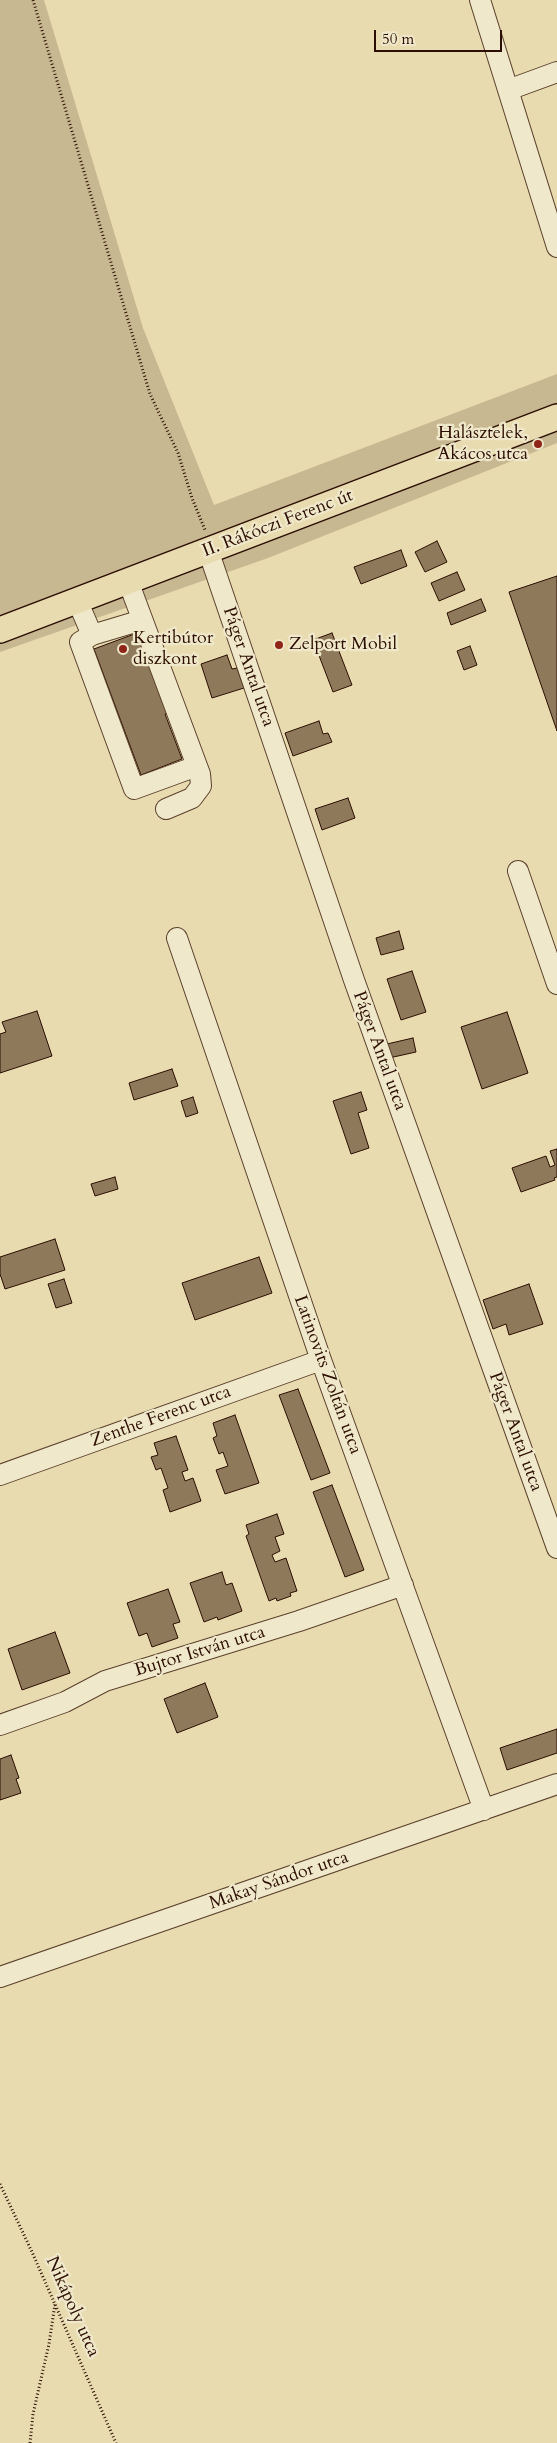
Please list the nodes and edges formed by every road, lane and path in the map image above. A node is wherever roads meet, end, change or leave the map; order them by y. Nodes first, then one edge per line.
1 (33, 0) edge
2 (480, 0) edge
3 (557, 72) edge
4 (508, 90) junction
5 (557, 247) edge
6 (557, 418) edge
7 (211, 550) junction
8 (128, 581) junction
9 (77, 600) junction
10 (142, 620) junction
11 (0, 630) edge
12 (92, 635) junction
13 (197, 766) junction
14 (166, 809) dead end
15 (518, 871) dead end
16 (177, 938) dead end
17 (557, 984) edge
18 (321, 1360) junction
19 (0, 1475) edge
20 (557, 1548) edge
21 (403, 1585) junction
22 (0, 1725) edge
23 (557, 1784) edge
24 (484, 1810) junction
25 (0, 1977) edge
26 (0, 2184) edge
27 (55, 2303) junction
28 (30, 2443) edge
29 (116, 2443) edge

1 - 7 path
2 - 4 street
3 - 4 street
4 - 5 street
6 - 7 main road, II. Rákóczi Ferenc út
7 - 8 main road, II. Rákóczi Ferenc út
7 - 20 street, Páger Antal utca
8 - 9 main road, II. Rákóczi Ferenc út
8 - 10 street
9 - 11 main road, II. Rákóczi Ferenc út
9 - 12 street
10 - 12 street
10 - 13 street
12 - 13 street
13 - 14 street
15 - 17 street
16 - 18 street, Latinovits Zoltán utca
18 - 19 street, Zenthe Ferenc utca
18 - 21 street, Latinovits Zoltán utca
21 - 22 street, Bujtor István utca
21 - 24 street, Latinovits Zoltán utca
23 - 24 street, Makay Sándor utca
24 - 25 street, Makay Sándor utca
26 - 27 path, Nikápoly utca
27 - 28 path
27 - 29 path, Nikápoly utca

